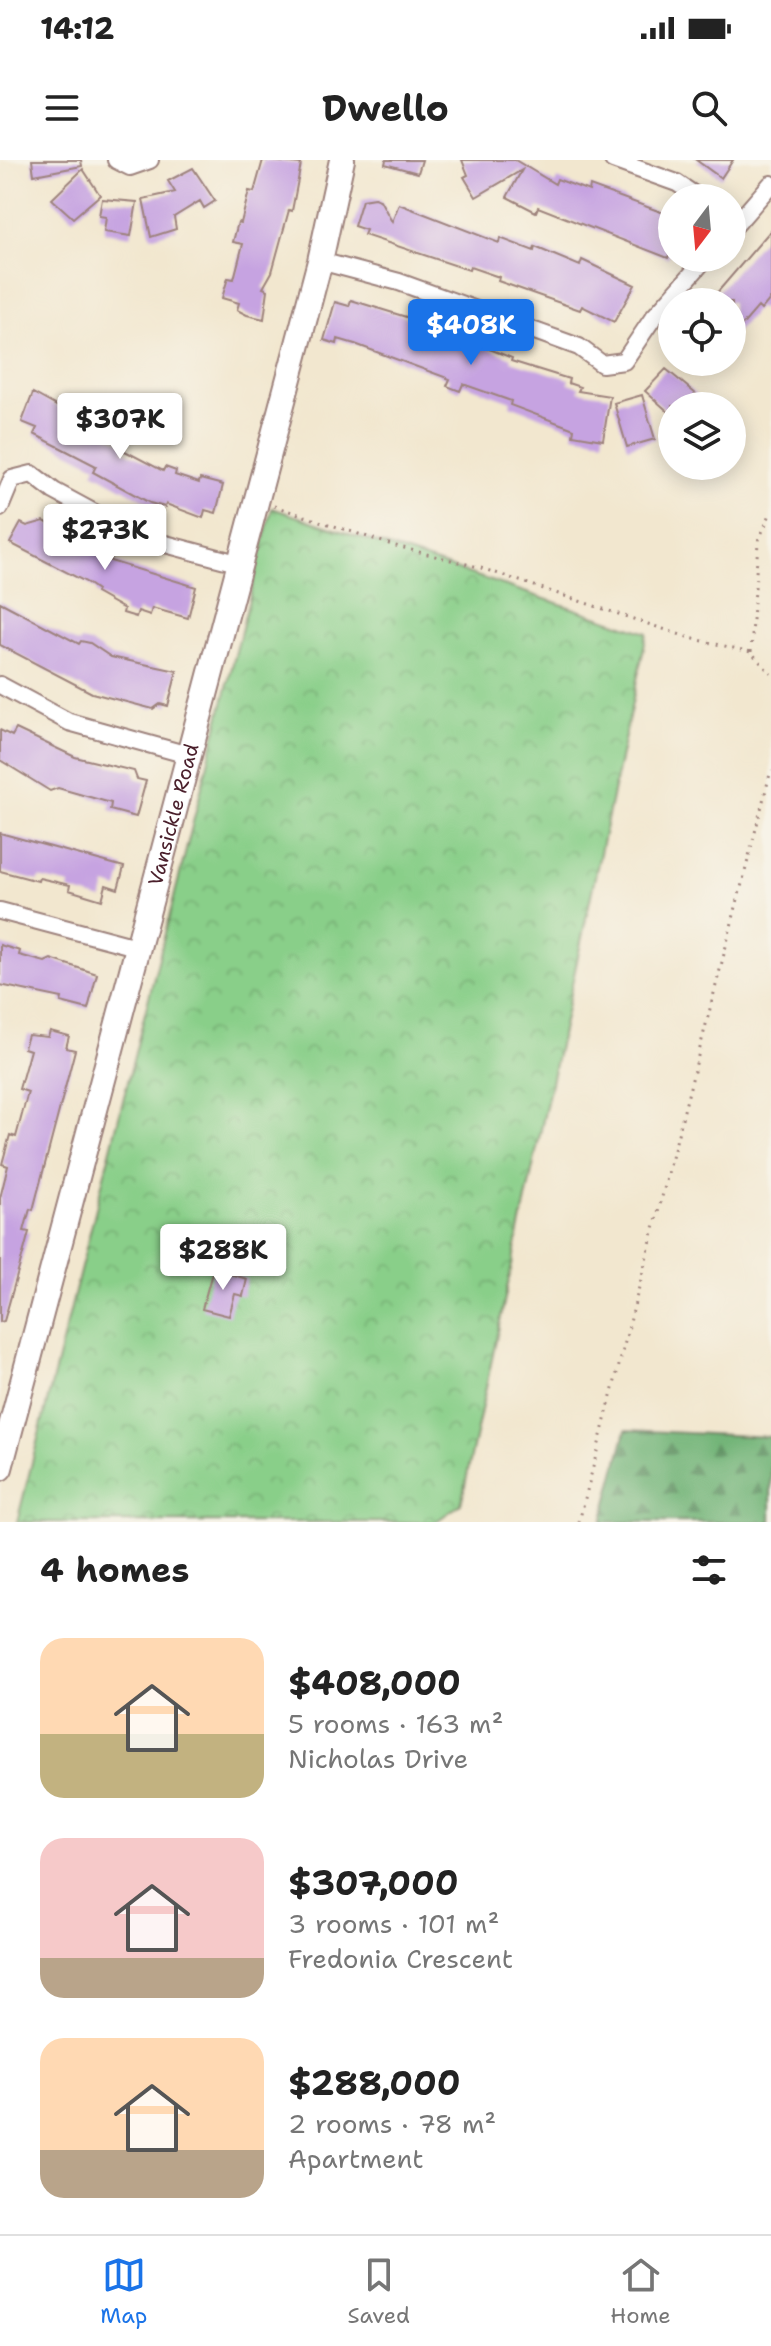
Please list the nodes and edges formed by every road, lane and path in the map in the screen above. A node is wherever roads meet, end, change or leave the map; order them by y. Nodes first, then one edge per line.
1 (116, 160) edge
2 (150, 160) edge
3 (342, 160) edge
4 (613, 160) edge
5 (678, 184) edge
6 (771, 184) edge
7 (746, 211) edge
8 (320, 261) junction
9 (694, 272) edge
10 (254, 499) junction
11 (0, 508) edge
12 (771, 512) edge
13 (237, 563) junction
14 (751, 652) junction
15 (771, 674) edge
16 (0, 685) edge
17 (188, 755) junction
18 (771, 770) edge
19 (0, 911) edge
20 (136, 947) junction
21 (0, 1468) edge
22 (579, 1522) edge

1 - 2 street
3 - 8 street, Vansickle Road
4 - 5 street
6 - 7 street
8 - 9 street
8 - 10 street, Vansickle Road
10 - 13 street, Vansickle Road
10 - 14 path
11 - 13 street
12 - 14 path
13 - 17 street, Vansickle Road
14 - 15 path
16 - 17 street
17 - 20 street, Vansickle Road
18 - 22 path
19 - 20 street
20 - 21 street, Vansickle Road

